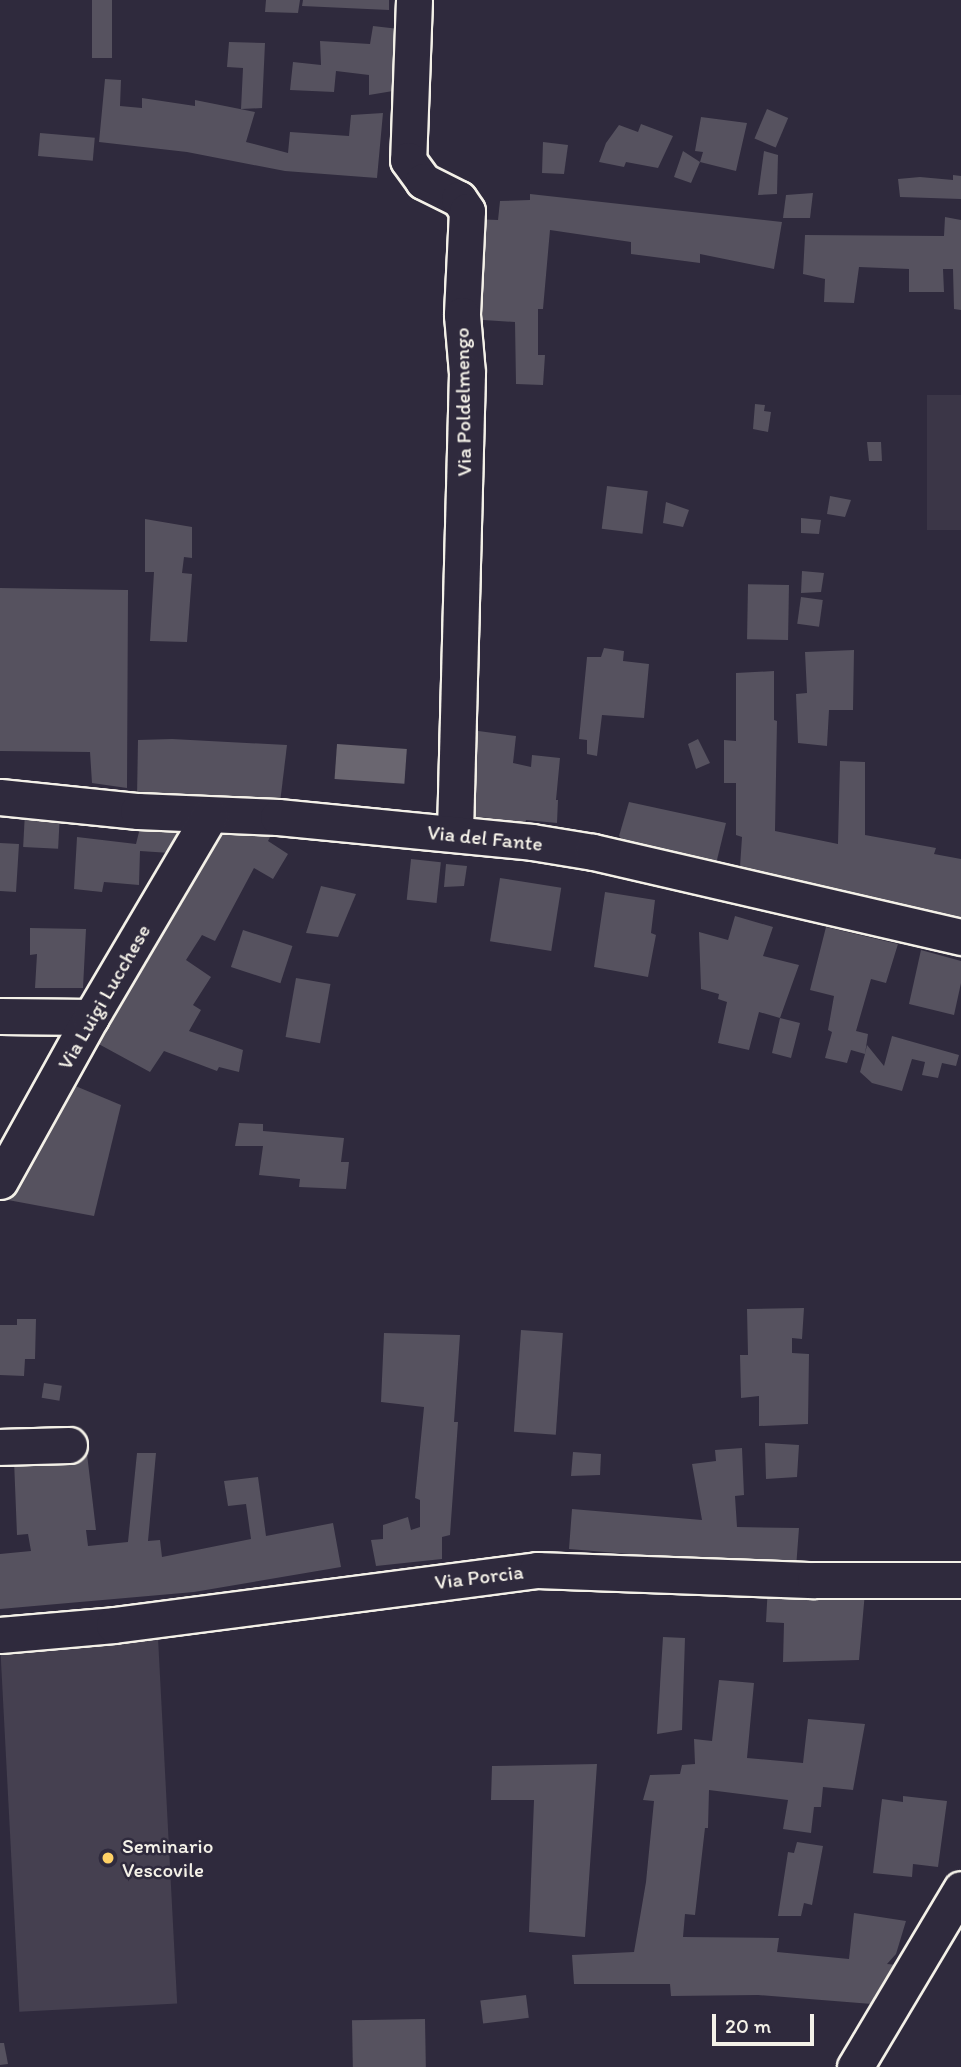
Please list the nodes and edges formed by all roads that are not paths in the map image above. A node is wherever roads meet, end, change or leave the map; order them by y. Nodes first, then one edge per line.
1 (414, 0) edge
2 (0, 797) edge
3 (210, 815) junction
4 (455, 834) junction
5 (961, 937) edge
6 (0, 1016) edge
7 (91, 1017) junction
8 (0, 1181) edge
9 (69, 1445) dead end
10 (0, 1447) edge
11 (961, 1580) edge
12 (0, 1635) edge
13 (961, 1889) edge
14 (855, 2067) edge

1 - 4 street, Via Poldelmengo
2 - 3 street, Via del Fante
3 - 4 street, Via del Fante
3 - 7 street, Via Luigi Lucchese
4 - 5 street, Via del Fante
6 - 7 street
7 - 8 street, Via Luigi Lucchese
9 - 10 street
11 - 12 street, Via Porcia
13 - 14 street

